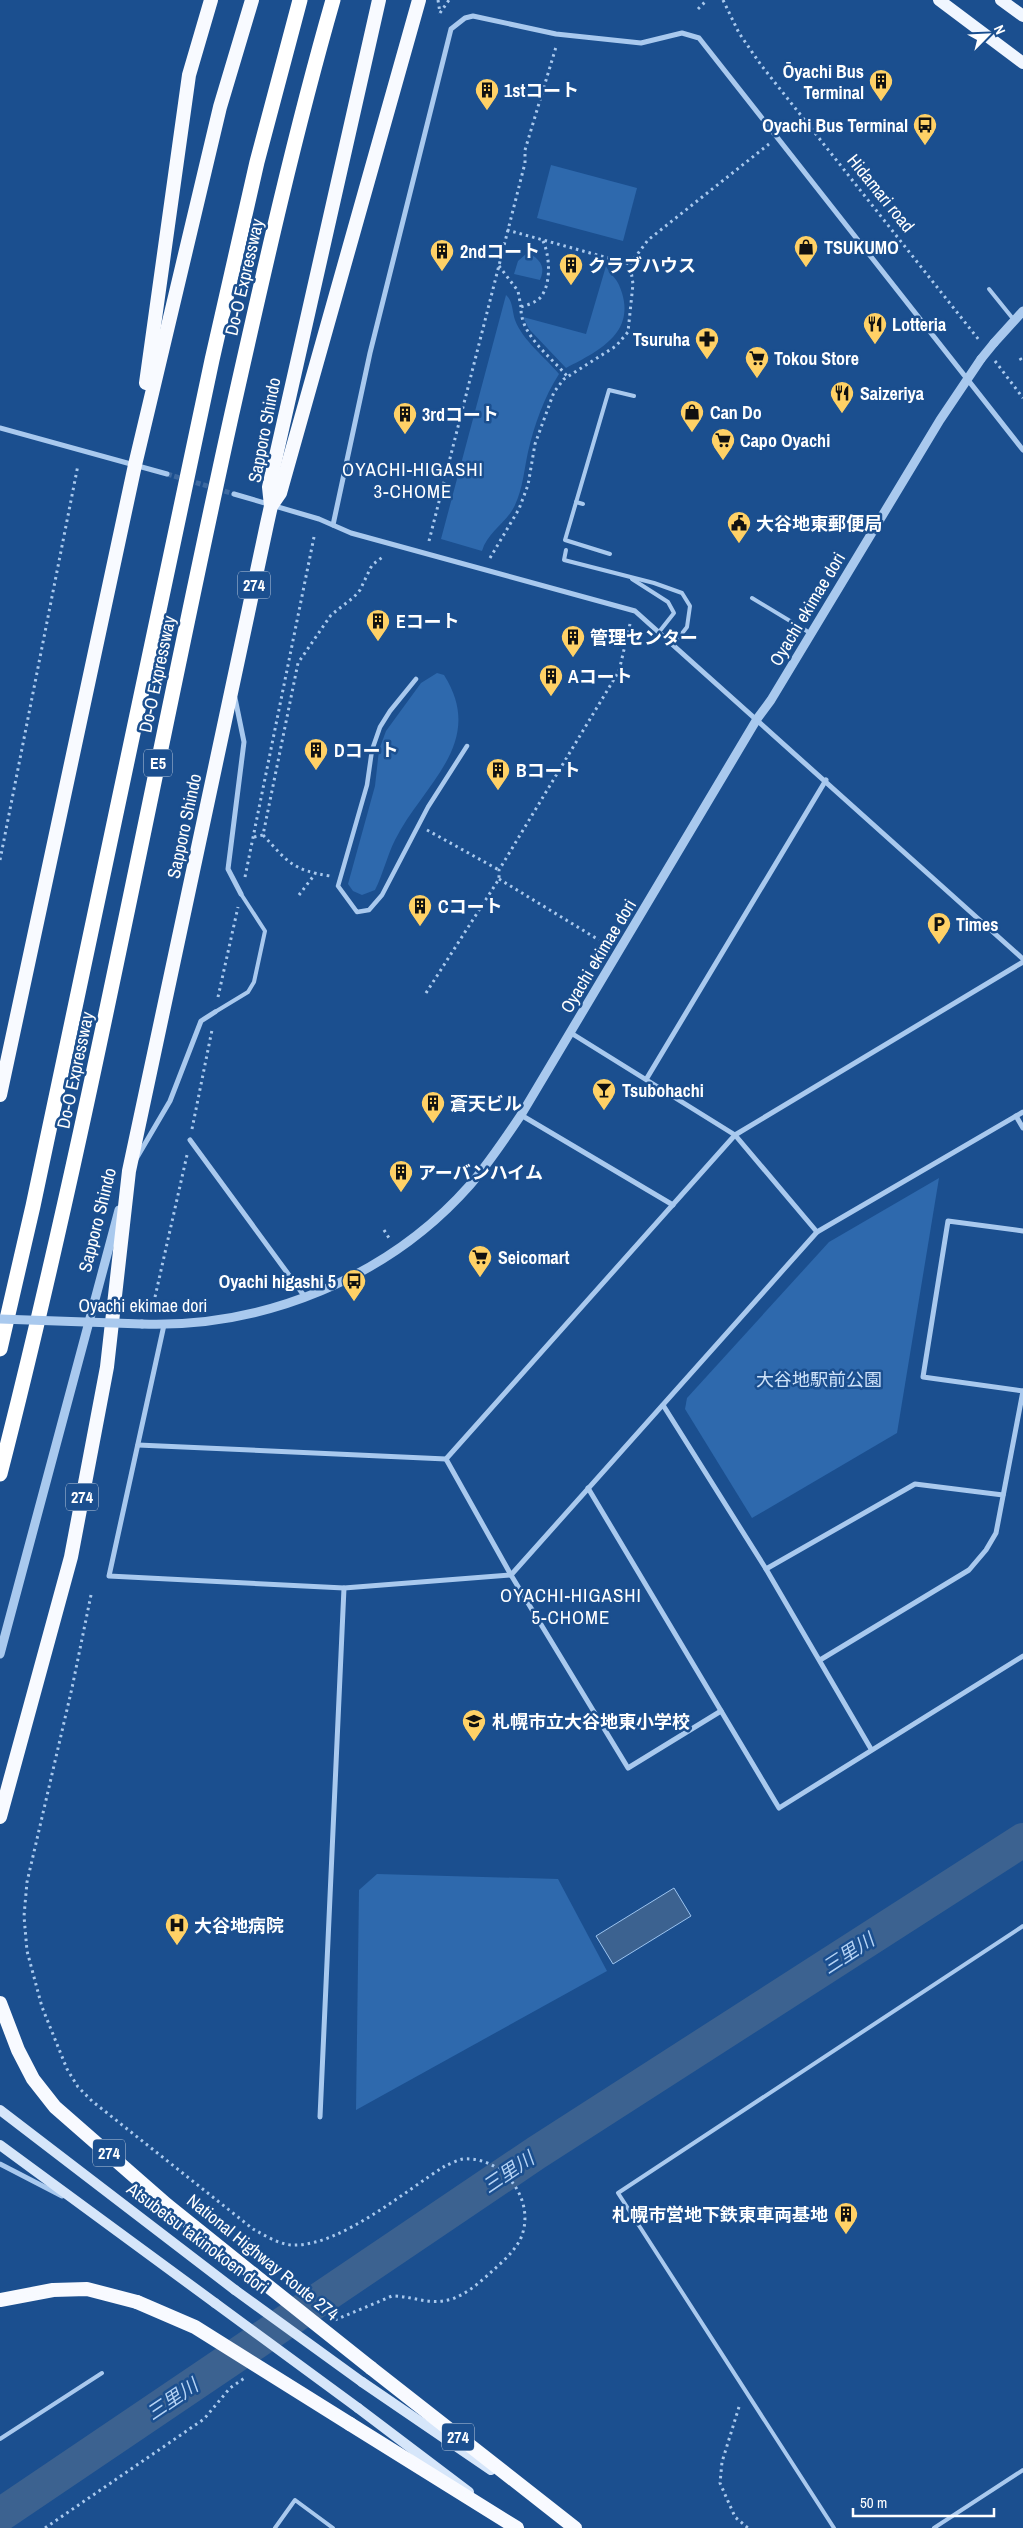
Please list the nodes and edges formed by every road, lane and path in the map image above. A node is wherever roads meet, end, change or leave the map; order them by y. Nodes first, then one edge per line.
1 (211, 0) edge
2 (252, 0) edge
3 (300, 0) edge
4 (333, 0) edge
5 (379, 0) edge
6 (419, 0) edge
7 (438, 0) edge
8 (449, 0) edge
9 (708, 0) edge
10 (723, 0) edge
11 (939, 0) edge
12 (1001, 0) edge
13 (698, 9) dead end
14 (1023, 16) edge
15 (556, 47) dead end
16 (1023, 63) edge
17 (769, 144) dead end
18 (507, 230) junction
19 (543, 241) junction
20 (630, 264) junction
21 (499, 266) junction
22 (989, 289) dead end
23 (521, 307) junction
24 (1023, 312) edge
25 (1014, 320) junction
26 (980, 341) dead end
27 (991, 356) dead end
28 (1020, 358) dead end
29 (1023, 363) edge
30 (567, 376) junction
31 (967, 378) junction
32 (634, 396) dead end
33 (1023, 398) edge
34 (0, 428) edge
35 (1023, 450) edge
36 (78, 464) dead end
37 (135, 465) junction
38 (167, 474) tunnel mouth
39 (234, 494) tunnel mouth
40 (576, 502) junction
41 (583, 504) dead end
42 (271, 506) junction
43 (333, 526) junction
44 (314, 537) dead end
45 (429, 541) dead end
46 (566, 550) dead end
47 (610, 554) dead end
48 (384, 556) dead end
49 (490, 558) dead end
50 (630, 578) junction
51 (752, 598) dead end
52 (630, 624) dead end
53 (659, 632) junction
54 (810, 634) junction
55 (673, 645) junction
56 (416, 679) dead end
57 (233, 688) junction
58 (757, 719) junction
59 (466, 746) dead end
60 (826, 780) junction
61 (420, 826) dead end
62 (263, 835) junction
63 (254, 838) junction
64 (0, 860) edge
65 (499, 870) junction
66 (315, 873) junction
67 (341, 877) junction
68 (499, 879) junction
69 (241, 894) junction
70 (299, 895) dead end
71 (599, 940) dead end
72 (1023, 961) edge
73 (426, 993) dead end
74 (215, 1012) junction
75 (571, 1033) junction
76 (647, 1078) junction
77 (0, 1095) edge
78 (1023, 1112) edge
79 (521, 1115) junction
80 (1016, 1116) junction
81 (1023, 1128) edge
82 (735, 1135) junction
83 (190, 1140) junction
84 (129, 1171) junction
85 (672, 1205) junction
86 (1023, 1231) edge
87 (817, 1232) junction
88 (155, 1297) dead end
89 (306, 1298) junction
90 (0, 1319) edge
91 (164, 1325) junction
92 (0, 1349) edge
93 (1023, 1391) edge
94 (663, 1406) junction
95 (138, 1445) junction
96 (446, 1459) junction
97 (0, 1474) edge
98 (588, 1488) junction
99 (1003, 1495) junction
100 (766, 1568) junction
101 (511, 1575) junction
102 (344, 1588) junction
103 (91, 1595) dead end
104 (0, 1654) edge
105 (1023, 1656) edge
106 (820, 1660) junction
107 (721, 1711) junction
108 (871, 1750) junction
109 (0, 1817) edge
110 (1023, 1926) edge
111 (0, 2004) edge
112 (0, 2110) edge
113 (320, 2117) dead end
114 (0, 2145) edge
115 (0, 2164) edge
116 (87, 2209) junction
117 (520, 2239) dead end
118 (0, 2300) edge
119 (102, 2373) dead end
120 (740, 2407) dead end
121 (0, 2439) edge
122 (1023, 2470) edge
123 (544, 2506) junction
124 (275, 2528) edge
125 (333, 2528) edge
126 (518, 2528) edge
127 (575, 2528) edge
128 (748, 2528) edge
129 (834, 2528) edge
130 (934, 2528) edge

1 - 37 highway
2 - 37 highway
3 - 92 highway, Do-O Expressway / E5
4 - 97 highway, Do-O Expressway / E5
5 - 42 highway, Sapporo Shindo / 274
6 - 42 highway
7 - 8 path
9 - 13 path
10 - 26 path, Hidamari road
11 - 16 main road
12 - 14 main road
15 - 18 path
17 - 20 path
18 - 19 path
18 - 21 path
19 - 20 path
19 - 23 path
20 - 30 path
21 - 23 path
21 - 45 path
22 - 25 lane
23 - 30 path
24 - 25 street, Oyachi ekimae dori
25 - 31 street, Oyachi ekimae dori, bridge
27 - 33 path
28 - 29 path
30 - 49 path
31 - 35 street
31 - 43 street
31 - 54 street, Oyachi ekimae dori
32 - 40 lane
34 - 37 street
36 - 64 path
37 - 38 street
37 - 77 highway
39 - 42 street
40 - 41 lane
40 - 47 lane
42 - 43 street
42 - 57 highway, Sapporo Shindo / 274
43 - 53 street
44 - 63 path
46 - 50 lane
48 - 62 path
50 - 53 lane
50 - 55 lane
51 - 54 lane
52 - 65 path
53 - 55 street
54 - 58 street, Oyachi ekimae dori
55 - 58 street
56 - 67 street
57 - 69 street
57 - 84 highway, Sapporo Shindo / 274
58 - 60 street
58 - 75 street, Oyachi ekimae dori
59 - 67 street
60 - 72 street
60 - 76 street
61 - 65 path
62 - 63 path
62 - 66 path
63 - 69 path
65 - 68 path
66 - 67 path
66 - 70 path
68 - 71 path
68 - 73 path
69 - 74 path
69 - 74 lane
72 - 82 street
74 - 83 path
74 - 84 street
75 - 76 street
75 - 79 street, Oyachi ekimae dori
76 - 82 street
78 - 80 street
79 - 85 street
79 - 89 street, Oyachi ekimae dori
80 - 81 street
80 - 87 street
82 - 85 street
82 - 87 street
83 - 88 path
83 - 89 street
84 - 104 street, Sapporo Shindo
84 - 109 highway, 274
85 - 96 street
86 - 93 street
87 - 94 street
89 - 91 street, Oyachi ekimae dori
90 - 91 street, Oyachi ekimae dori, bridge
91 - 95 street
93 - 99 street
94 - 98 street
94 - 100 street
95 - 96 street
95 - 102 street
96 - 101 street
98 - 101 street
98 - 107 street
99 - 100 street
99 - 106 street
100 - 106 street
101 - 102 street
101 - 107 street
102 - 113 street
103 - 117 path
105 - 108 street
106 - 108 street
107 - 108 street
110 - 129 lane
111 - 123 highway, National Highway Route 274 / 274, bridge
112 - 123 main road, Atsubetsu takinokoen dori, bridge
114 - 116 main road
115 - 116 street
116 - 126 main road, bridge
118 - 126 highway, 274, bridge
119 - 121 lane
120 - 128 path
122 - 130 lane
123 - 127 highway, Atsubetsu takinokoen dori / 274
124 - 125 lane

